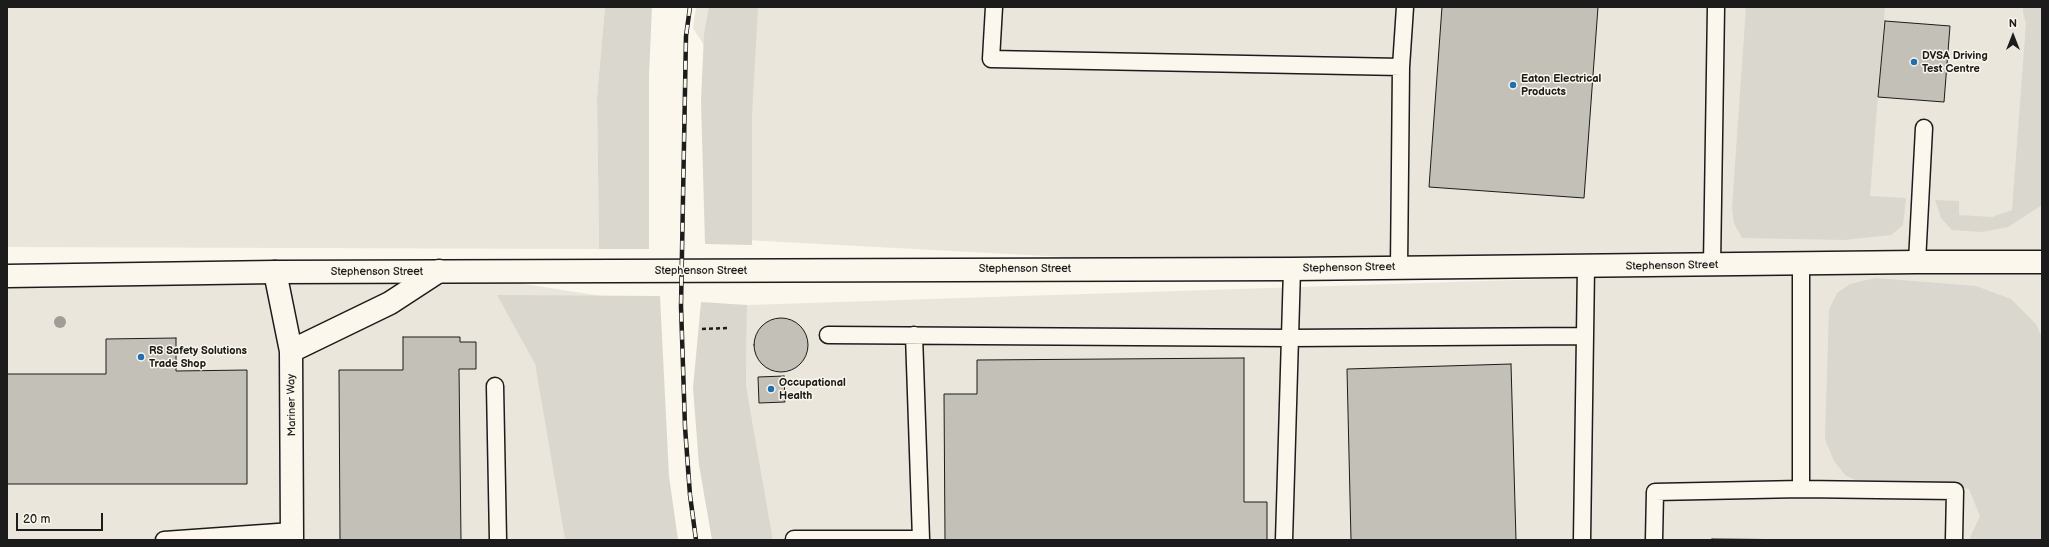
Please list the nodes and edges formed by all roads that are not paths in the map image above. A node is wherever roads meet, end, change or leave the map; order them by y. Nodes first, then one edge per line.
1 (994, 7) edge
2 (1404, 7) edge
3 (1716, 7) edge
4 (1401, 67) junction
5 (1924, 128) dead end
6 (1918, 262) junction
7 (2042, 262) edge
8 (1801, 264) junction
9 (1712, 265) junction
10 (1586, 267) junction
11 (1399, 268) junction
12 (1292, 269) junction
13 (275, 272) junction
14 (439, 272) junction
15 (7, 276) edge
16 (828, 334) dead end
17 (914, 334) junction
18 (1585, 336) junction
19 (1290, 338) junction
20 (291, 351) junction
21 (495, 386) dead end
22 (1801, 489) junction
23 (292, 536) edge
24 (794, 539) edge
25 (164, 540) edge
26 (498, 540) edge
27 (1284, 540) edge
28 (1582, 540) edge
29 (1654, 540) edge
30 (1954, 540) edge

1 - 4 lane
2 - 4 lane
3 - 9 lane
4 - 11 lane
5 - 6 lane
6 - 7 street, Stephenson Street
6 - 8 street, Stephenson Street
8 - 9 street, Stephenson Street
8 - 22 lane
9 - 10 street, Stephenson Street
10 - 11 street, Stephenson Street
10 - 18 lane
11 - 12 street, Stephenson Street
12 - 14 street, Stephenson Street
12 - 19 lane
13 - 14 street, Stephenson Street
13 - 15 street, Stephenson Street
13 - 20 street, Mariner Way
14 - 20 street
16 - 17 lane
17 - 19 lane
17 - 24 lane
18 - 19 lane
18 - 28 lane
19 - 27 lane
20 - 23 street, Mariner Way
21 - 26 lane
22 - 29 lane
22 - 30 lane
23 - 25 lane

